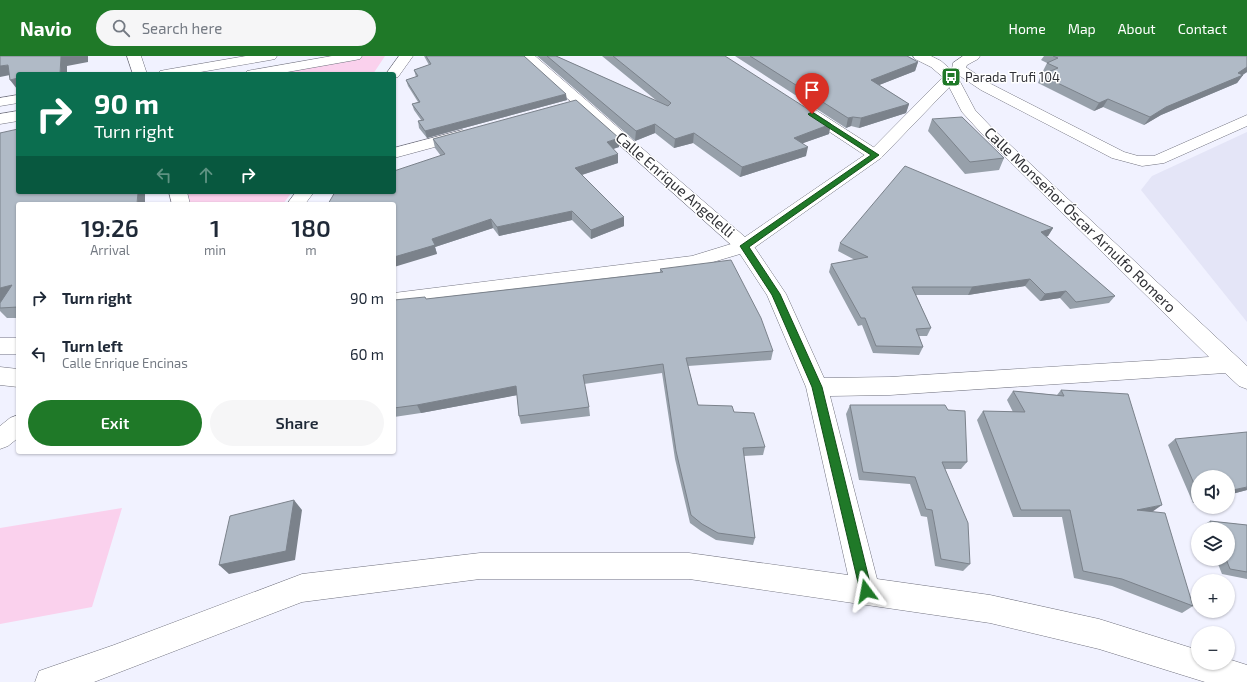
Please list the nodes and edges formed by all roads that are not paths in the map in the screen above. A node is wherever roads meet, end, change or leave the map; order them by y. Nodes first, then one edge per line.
1 (134, 56) edge
2 (270, 56) edge
3 (355, 56) edge
4 (406, 56) edge
5 (527, 56) edge
6 (920, 56) edge
7 (973, 56) edge
8 (139, 72) edge
9 (177, 72) edge
10 (263, 72) edge
11 (394, 72) edge
12 (955, 73) junction
13 (16, 99) edge
14 (0, 102) edge
15 (796, 104) edge
16 (16, 116) edge
17 (0, 119) edge
18 (1247, 120) edge
19 (476, 131) edge
20 (396, 153) edge
21 (875, 155) junction
22 (744, 246) junction
23 (396, 300) edge
24 (0, 346) edge
25 (16, 346) edge
26 (1229, 364) junction
27 (0, 376) edge
28 (16, 378) edge
29 (1247, 380) edge
30 (817, 387) junction
31 (16, 427) edge
32 (0, 439) edge
33 (866, 591) junction
34 (1247, 680) edge
35 (50, 682) edge

1 - 8 street
2 - 9 street
3 - 10 street
4 - 11 street
5 - 22 street, Calle Enrique Angelelli
6 - 12 street, Calle Monseñor Óscar Arnulfo Romero
7 - 12 street
12 - 18 street
12 - 21 street
12 - 26 street, Calle Monseñor Óscar Arnulfo Romero
13 - 14 street
15 - 21 street
16 - 17 street
19 - 20 street
21 - 22 street
22 - 23 street
22 - 30 street, Calle Enrique Angelelli
24 - 25 street
26 - 29 street, Calle Monseñor Óscar Arnulfo Romero
26 - 30 street
27 - 28 street
30 - 33 street, Calle Enrique Angelelli
31 - 32 street
33 - 34 street
33 - 35 street

